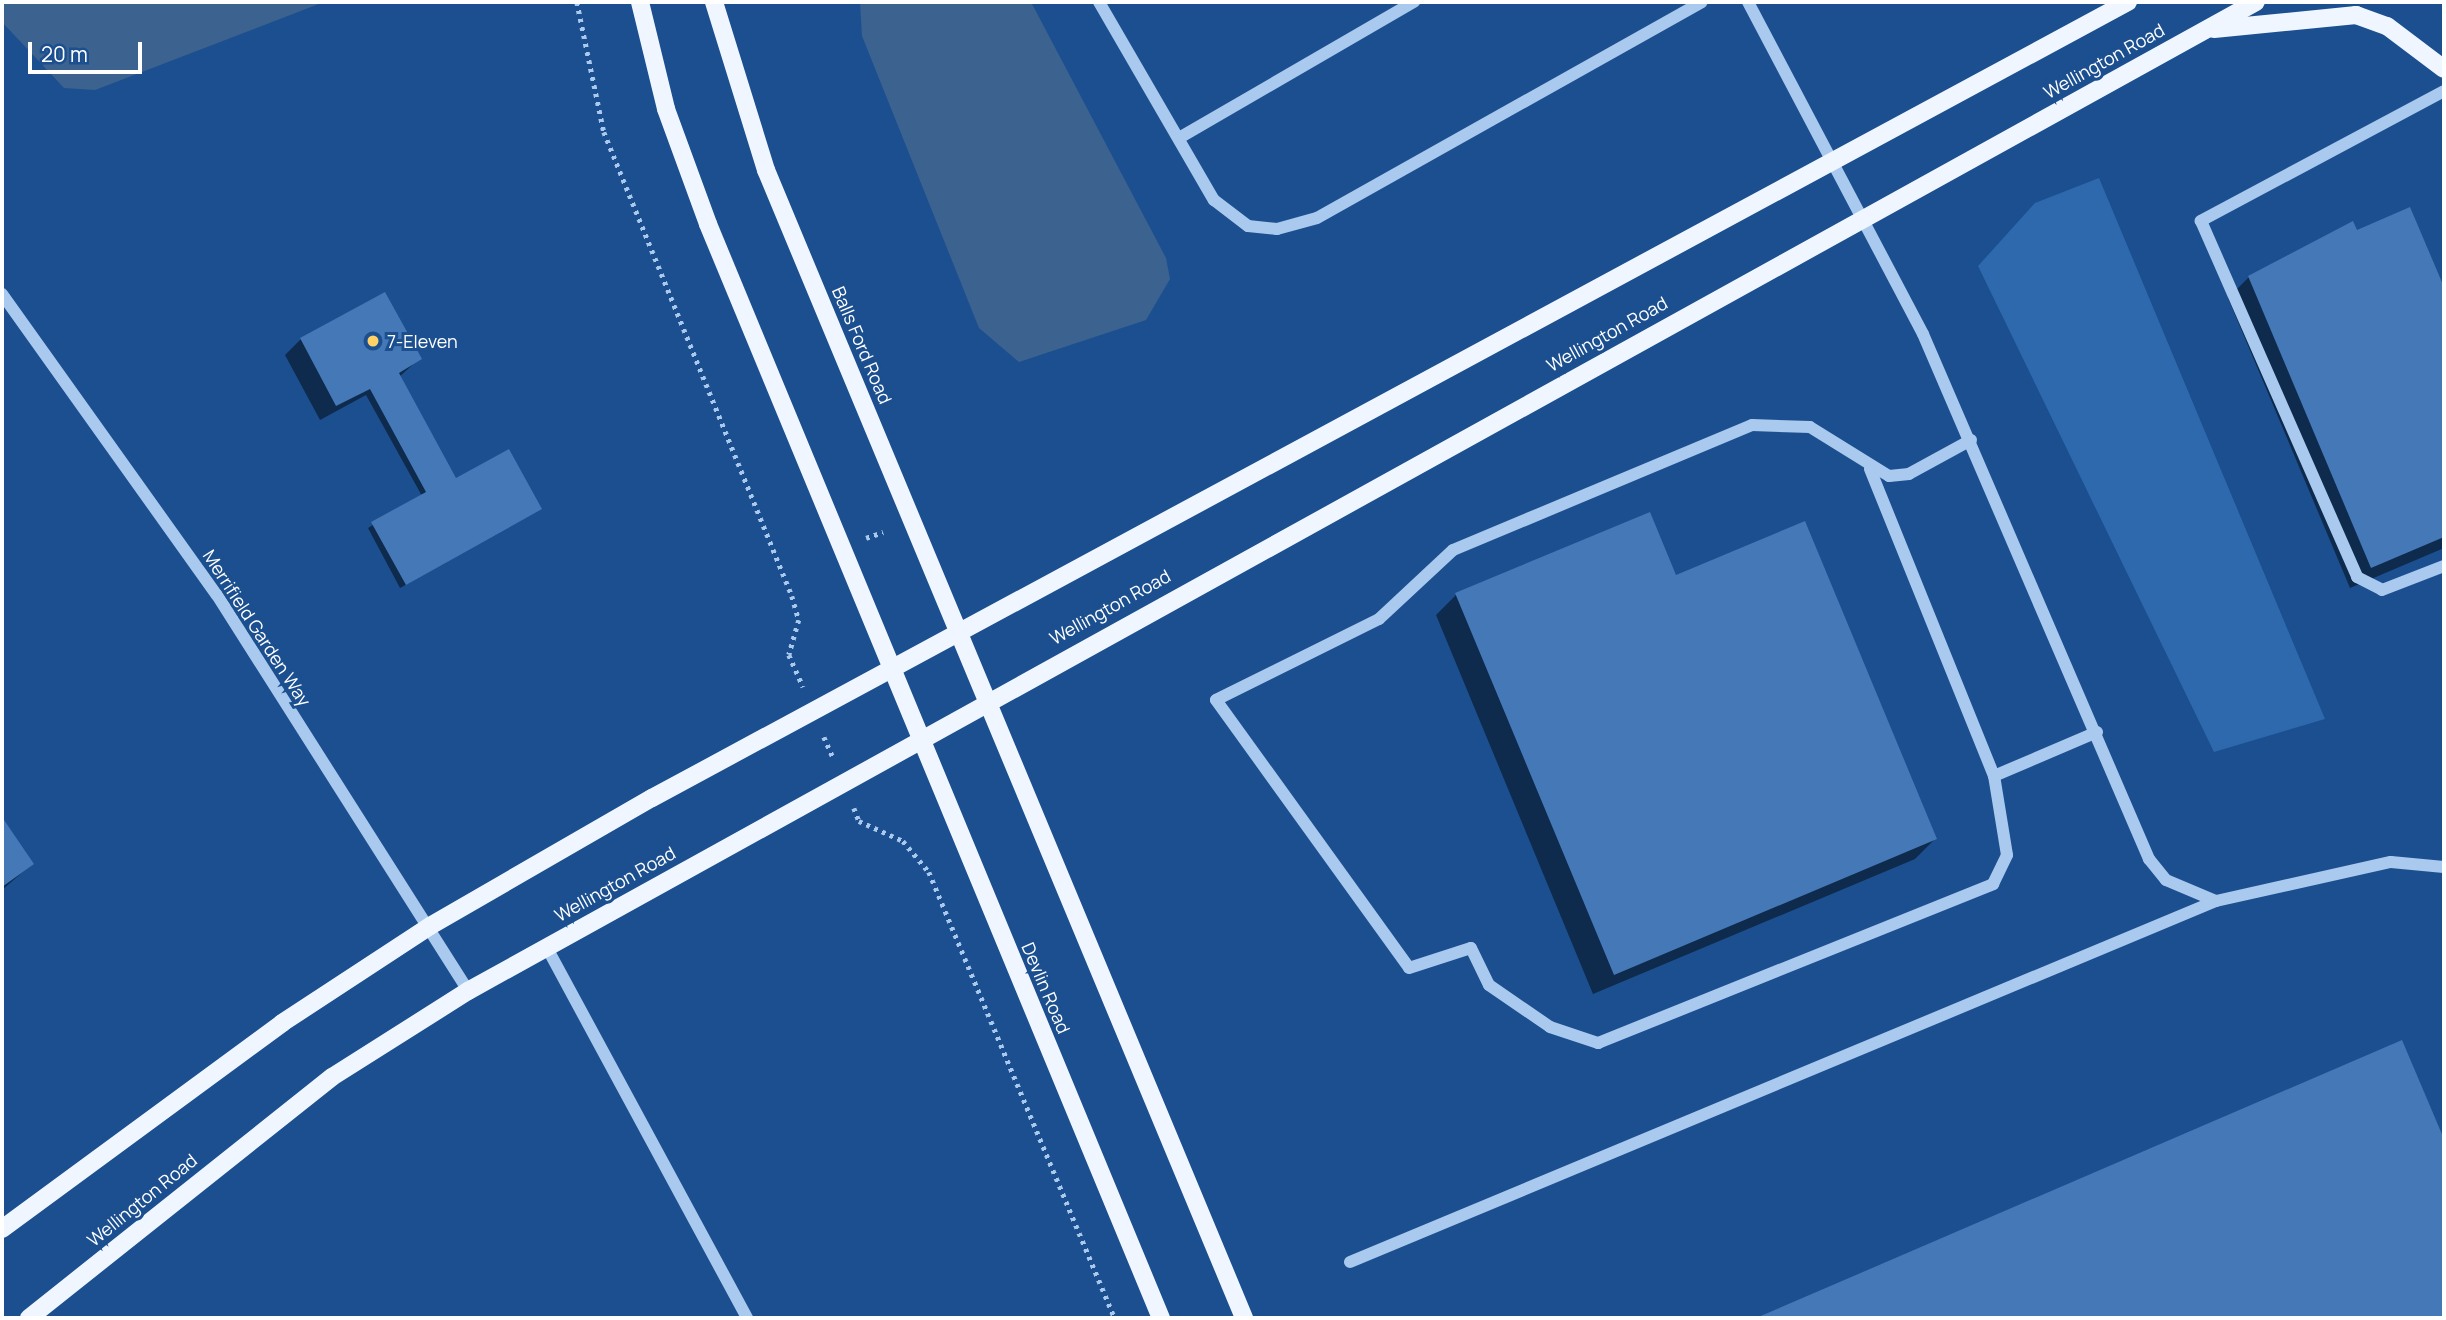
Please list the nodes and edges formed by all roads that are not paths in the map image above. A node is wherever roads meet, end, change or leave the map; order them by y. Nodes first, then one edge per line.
1 (640, 2) edge
2 (714, 2) edge
3 (1099, 2) edge
4 (1414, 2) edge
5 (1702, 2) edge
6 (1748, 2) edge
7 (2128, 2) edge
8 (2256, 2) edge
9 (2204, 30) junction
10 (2444, 69) edge
11 (2444, 91) edge
12 (1179, 138) junction
13 (1832, 163) junction
14 (1862, 218) junction
15 (2, 294) edge
16 (1971, 440) junction
17 (1870, 469) junction
18 (2444, 566) edge
19 (962, 636) junction
20 (894, 673) junction
21 (988, 699) junction
22 (2097, 732) junction
23 (919, 737) junction
24 (1994, 776) junction
25 (2444, 867) edge
26 (2216, 901) junction
27 (430, 926) junction
28 (546, 946) junction
29 (468, 991) junction
30 (2, 1229) edge
31 (1350, 1262) dead end
32 (29, 1318) edge
33 (747, 1318) edge
34 (1161, 1318) edge
35 (1244, 1318) edge

1 - 20 main road
2 - 19 main road, Balls Ford Road
3 - 12 street
4 - 12 street
5 - 12 street
6 - 13 street
7 - 13 main road
8 - 9 main road, Wellington Road
9 - 10 main road
9 - 14 main road, Wellington Road
11 - 18 street
13 - 14 street
13 - 19 main road
14 - 16 street
14 - 21 main road, Wellington Road
15 - 27 street, Merrifield Garden Way
16 - 17 street
16 - 22 street
17 - 24 street
17 - 24 street
19 - 20 main road
19 - 21 main road, Balls Ford Road
20 - 23 main road, Devlin Road
20 - 27 main road
21 - 23 main road, Wellington Road
21 - 35 main road
22 - 24 street
22 - 26 street
23 - 28 main road, Wellington Road
23 - 34 main road, Devlin Road
25 - 26 street
26 - 31 street
27 - 29 street, Merrifield Garden Way
27 - 30 main road
28 - 29 main road, Wellington Road
28 - 33 street
29 - 32 main road, Wellington Road

